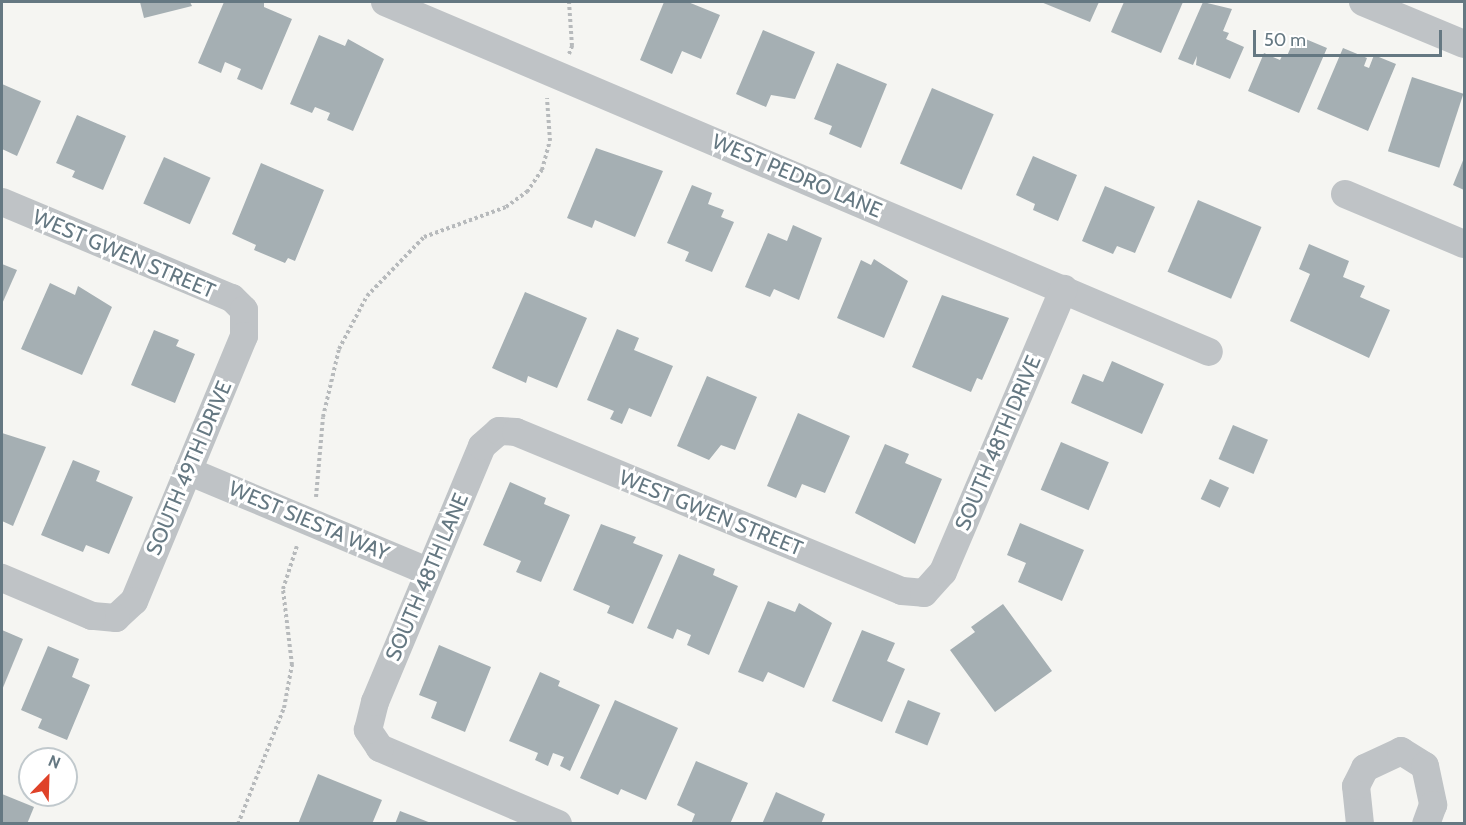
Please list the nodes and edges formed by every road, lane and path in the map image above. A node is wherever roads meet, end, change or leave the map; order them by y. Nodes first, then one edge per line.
1 (385, 2) edge
2 (569, 2) edge
3 (1363, 2) edge
4 (1464, 44) edge
5 (558, 75) junction
6 (1345, 194) dead end
7 (2, 202) edge
8 (1464, 244) edge
9 (1064, 289) junction
10 (244, 310) joint
11 (1209, 352) dead end
12 (499, 431) joint
13 (188, 471) junction
14 (307, 520) junction
15 (429, 572) junction
16 (2, 578) edge
17 (924, 593) joint
18 (238, 824) edge
19 (558, 824) edge
20 (1360, 824) edge
21 (1426, 824) edge

1 - 5 street, WEST PEDRO LANE
2 - 5 path
3 - 4 street
5 - 9 street, WEST PEDRO LANE
5 - 14 path
6 - 8 street
7 - 10 street, WEST GWEN STREET
9 - 11 street, WEST PEDRO LANE
9 - 17 street, SOUTH 48TH DRIVE
10 - 13 street, SOUTH 49TH DRIVE
12 - 15 street, SOUTH 48TH LANE
12 - 17 street, WEST GWEN STREET
13 - 14 street, WEST SIESTA WAY
13 - 16 street, SOUTH 49TH DRIVE
14 - 15 street, WEST SIESTA WAY
14 - 18 path
15 - 19 street, SOUTH 48TH LANE
20 - 21 street

